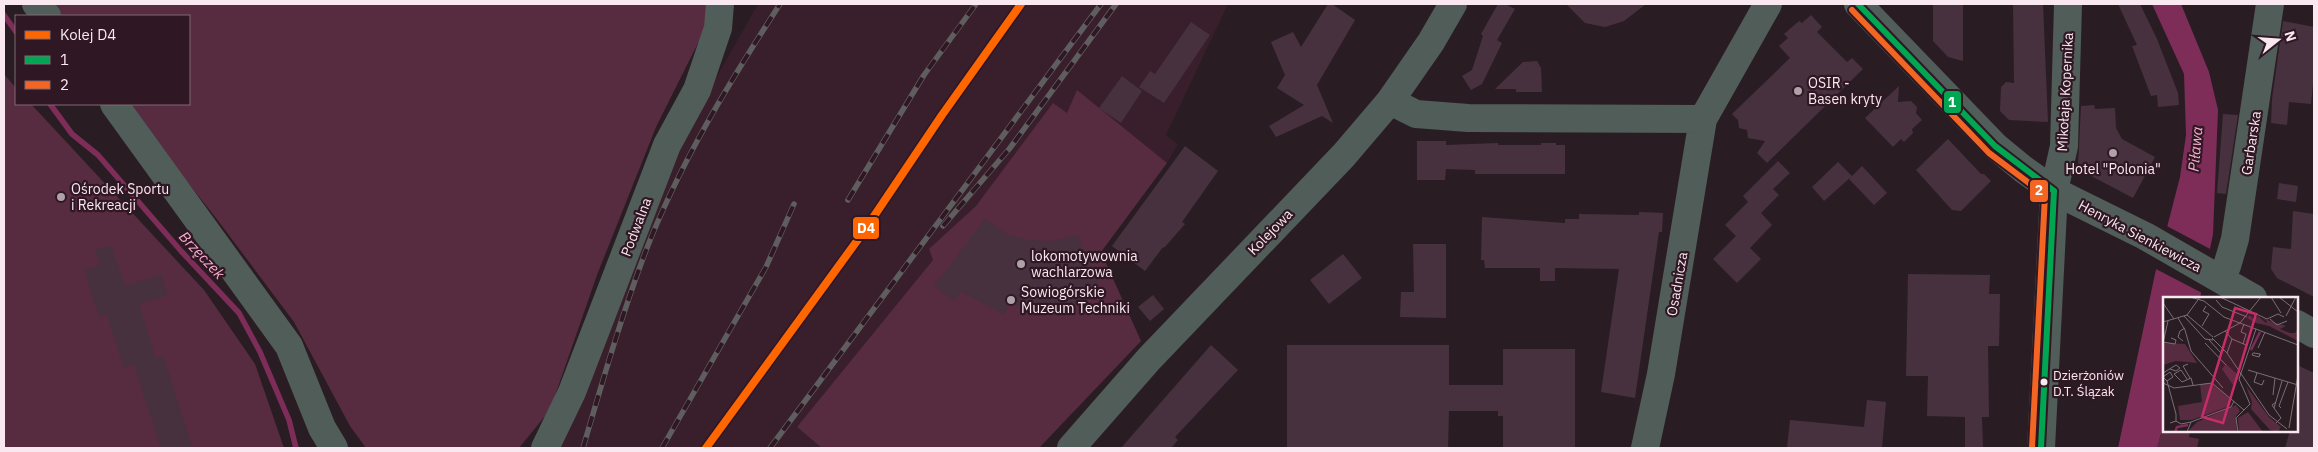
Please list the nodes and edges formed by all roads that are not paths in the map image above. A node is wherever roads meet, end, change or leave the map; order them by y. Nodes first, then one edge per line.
1 (36, 4) edge
2 (720, 4) edge
3 (1453, 4) edge
4 (1768, 4) edge
5 (1858, 4) edge
6 (2068, 4) edge
7 (2270, 4) edge
8 (45, 15) edge
9 (1390, 101) junction
10 (115, 105) edge
11 (1703, 119) junction
12 (2054, 190) junction
13 (2217, 277) junction
14 (2251, 297) edge
15 (2298, 325) edge
16 (2314, 334) edge
17 (334, 448) edge
18 (544, 448) edge
19 (1071, 448) edge
20 (1645, 448) edge
21 (2041, 448) edge

1 - 8 street
2 - 18 street, Podwalna
3 - 9 street, Kolejowa
4 - 11 street, Osadnicza
5 - 12 street, Henryka Sienkiewicza
6 - 12 street, Mikołaja Kopernika
7 - 13 street, Garbarska
9 - 11 street
9 - 19 street, Kolejowa
10 - 17 street
11 - 20 street, Osadnicza
12 - 13 street, Henryka Sienkiewicza
12 - 21 street, Mikołaja Kopernika
13 - 14 street, Henryka Sienkiewicza
15 - 16 street

